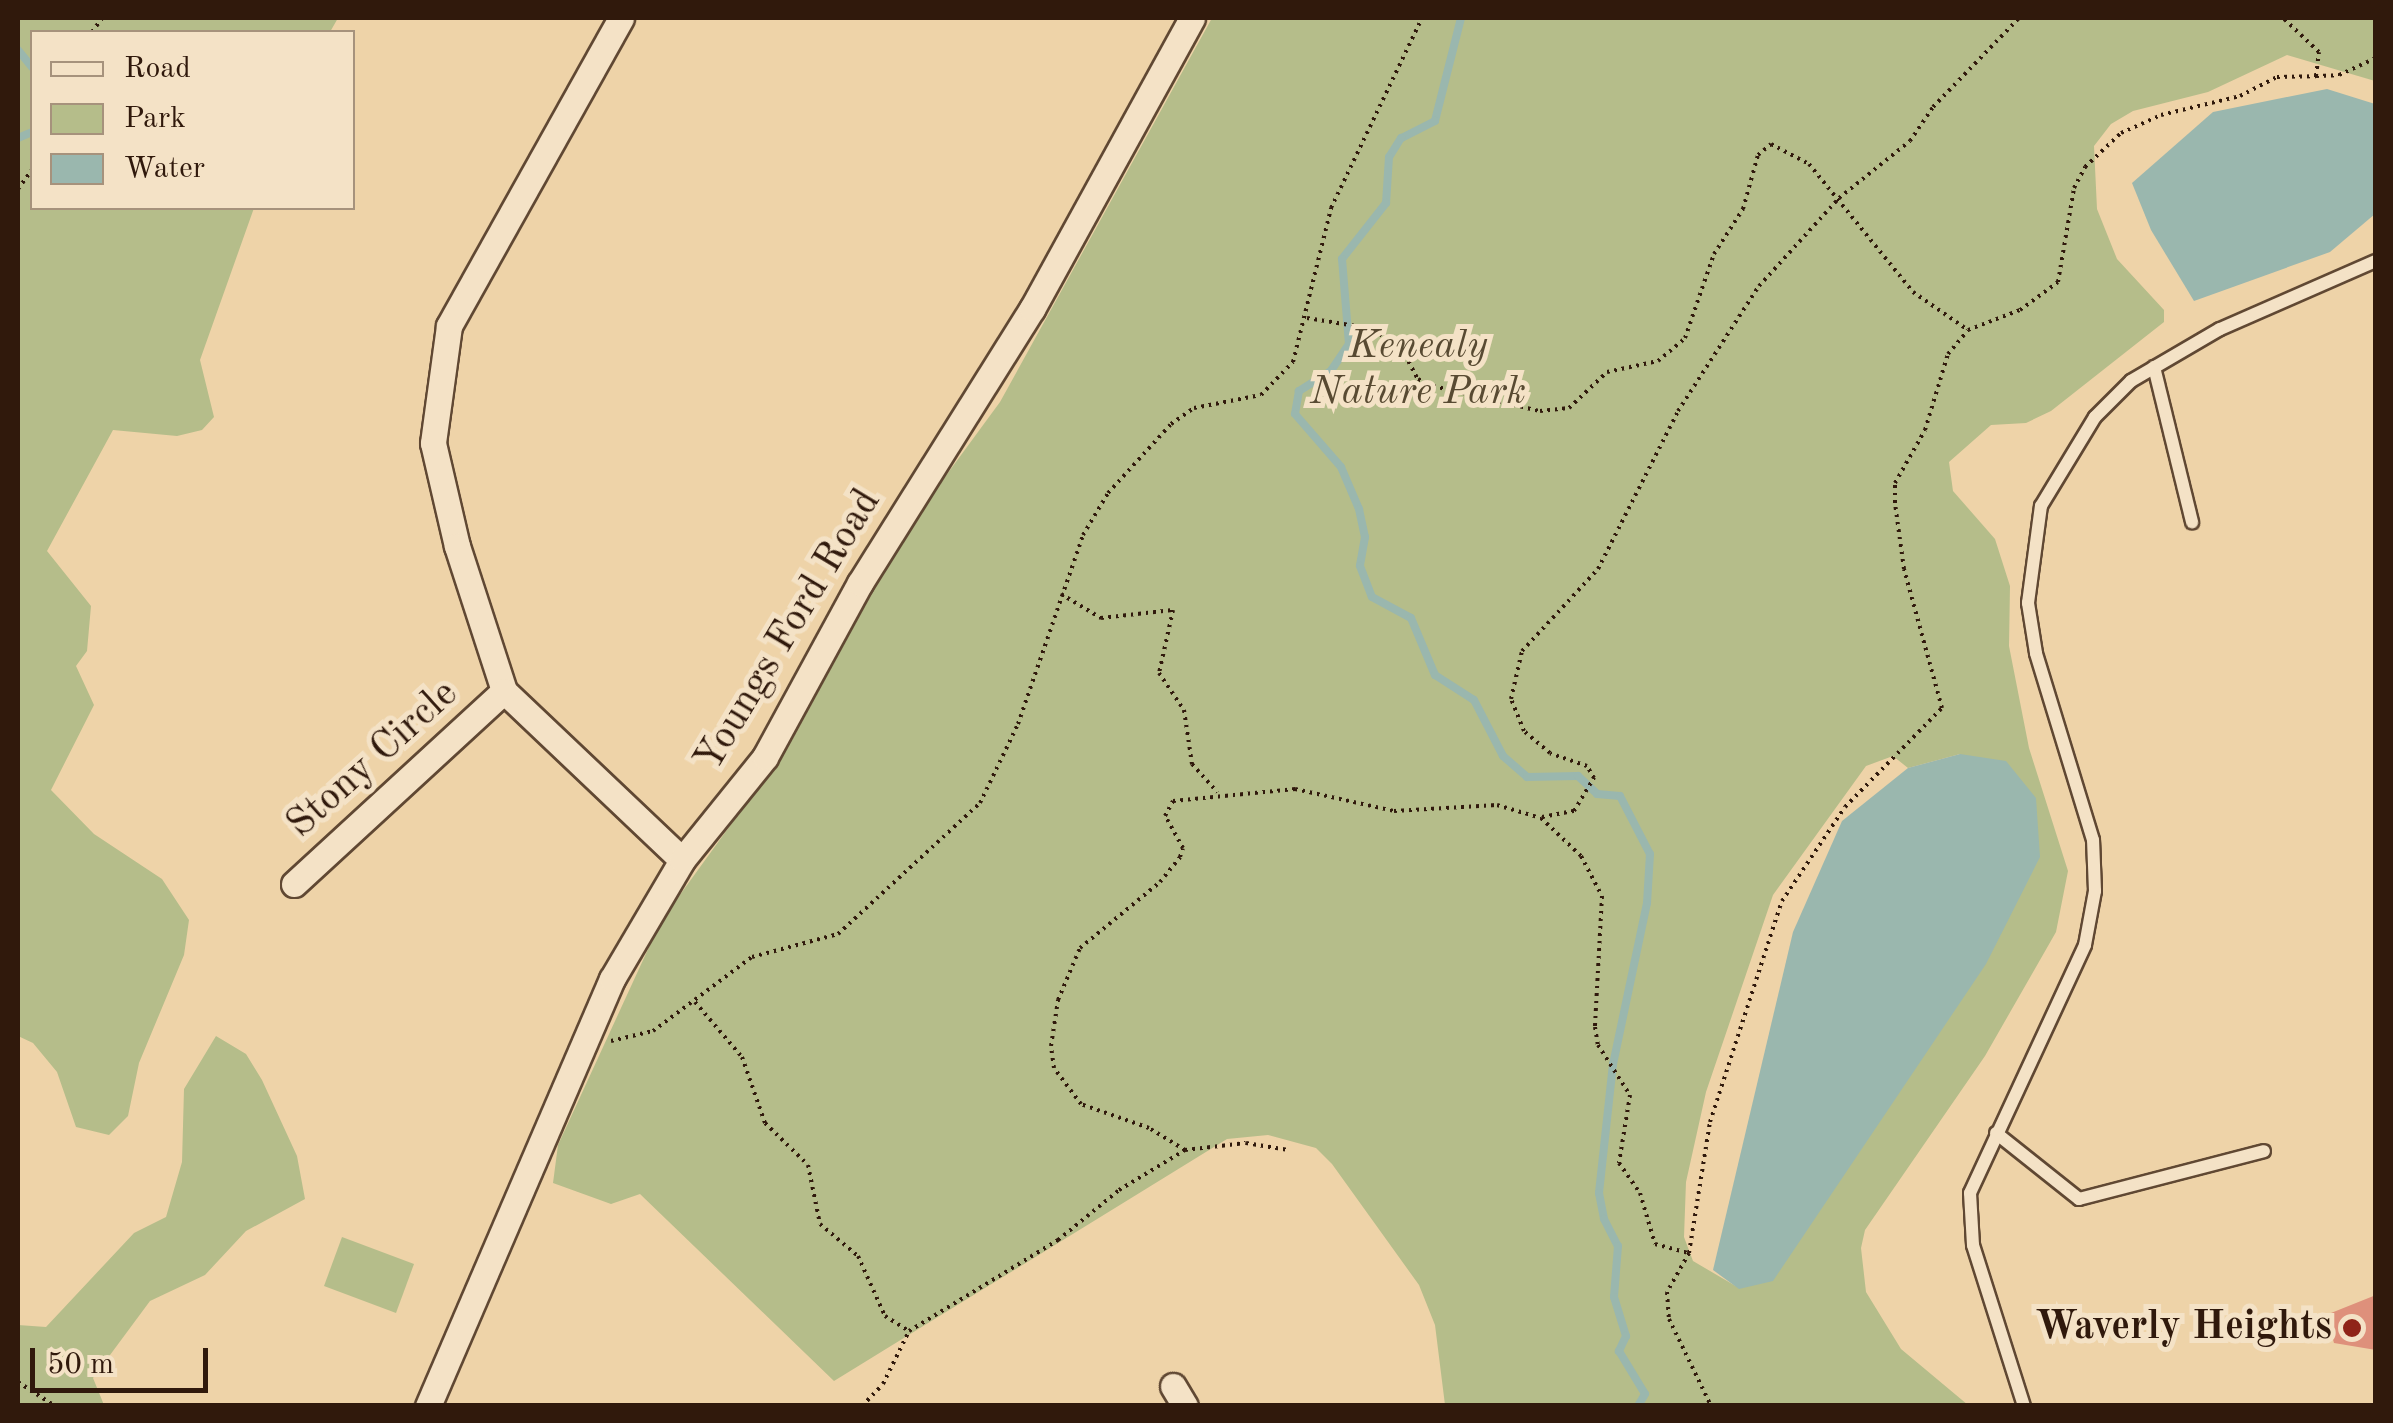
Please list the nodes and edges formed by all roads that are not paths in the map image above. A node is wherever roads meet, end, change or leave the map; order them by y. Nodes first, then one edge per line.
1 (620, 18) edge
2 (1192, 18) edge
3 (2376, 261) edge
4 (2154, 367) junction
5 (2192, 522) dead end
6 (504, 691) junction
7 (682, 860) junction
8 (294, 884) dead end
9 (1996, 1133) junction
10 (2264, 1151) dead end
11 (428, 1406) edge
12 (2024, 1406) edge

1 - 6 street
2 - 7 street, Youngs Ford Road
3 - 4 lane
4 - 5 lane
4 - 9 lane
6 - 7 street
6 - 8 street, Stony Circle
7 - 11 street, Youngs Ford Road
9 - 10 lane
9 - 12 lane

